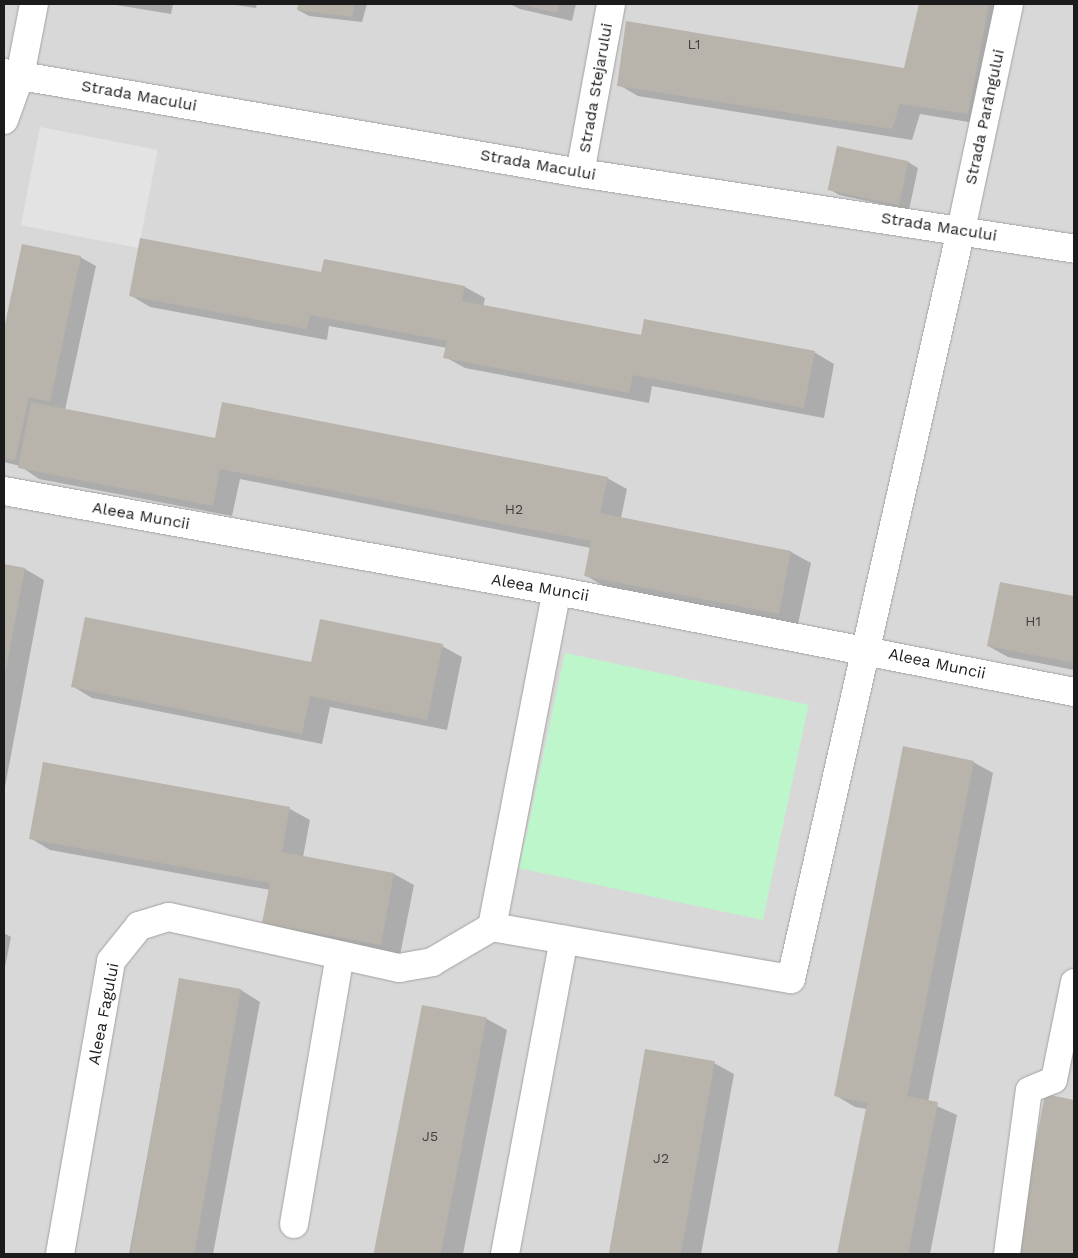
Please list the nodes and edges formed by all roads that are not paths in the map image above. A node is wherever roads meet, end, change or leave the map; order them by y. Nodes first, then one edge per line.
1 (34, 4) edge
2 (612, 4) edge
3 (1009, 4) edge
4 (12, 74) edge
5 (4, 120) edge
6 (580, 173) junction
7 (961, 230) junction
8 (1074, 249) edge
9 (4, 491) edge
10 (556, 591) junction
11 (867, 650) junction
12 (1074, 692) edge
13 (492, 927) junction
14 (564, 939) junction
15 (340, 956) junction
16 (1074, 982) edge
17 (294, 1224) dead end
18 (60, 1254) edge
19 (505, 1254) edge
20 (1007, 1254) edge

1 - 4 street
2 - 6 street, Strada Stejarului
3 - 7 street, Strada Parângului
4 - 5 street
4 - 6 street, Strada Macului
6 - 7 street, Strada Macului
7 - 8 street, Strada Macului
7 - 11 street, Strada Parângului
9 - 10 street, Aleea Muncii
10 - 11 street, Aleea Muncii
10 - 13 street
11 - 12 street, Aleea Muncii
11 - 14 street, Strada Parângului
13 - 14 street
13 - 15 street, Aleea Fagului
14 - 19 street
15 - 17 street
15 - 18 street, Aleea Fagului
16 - 20 street

